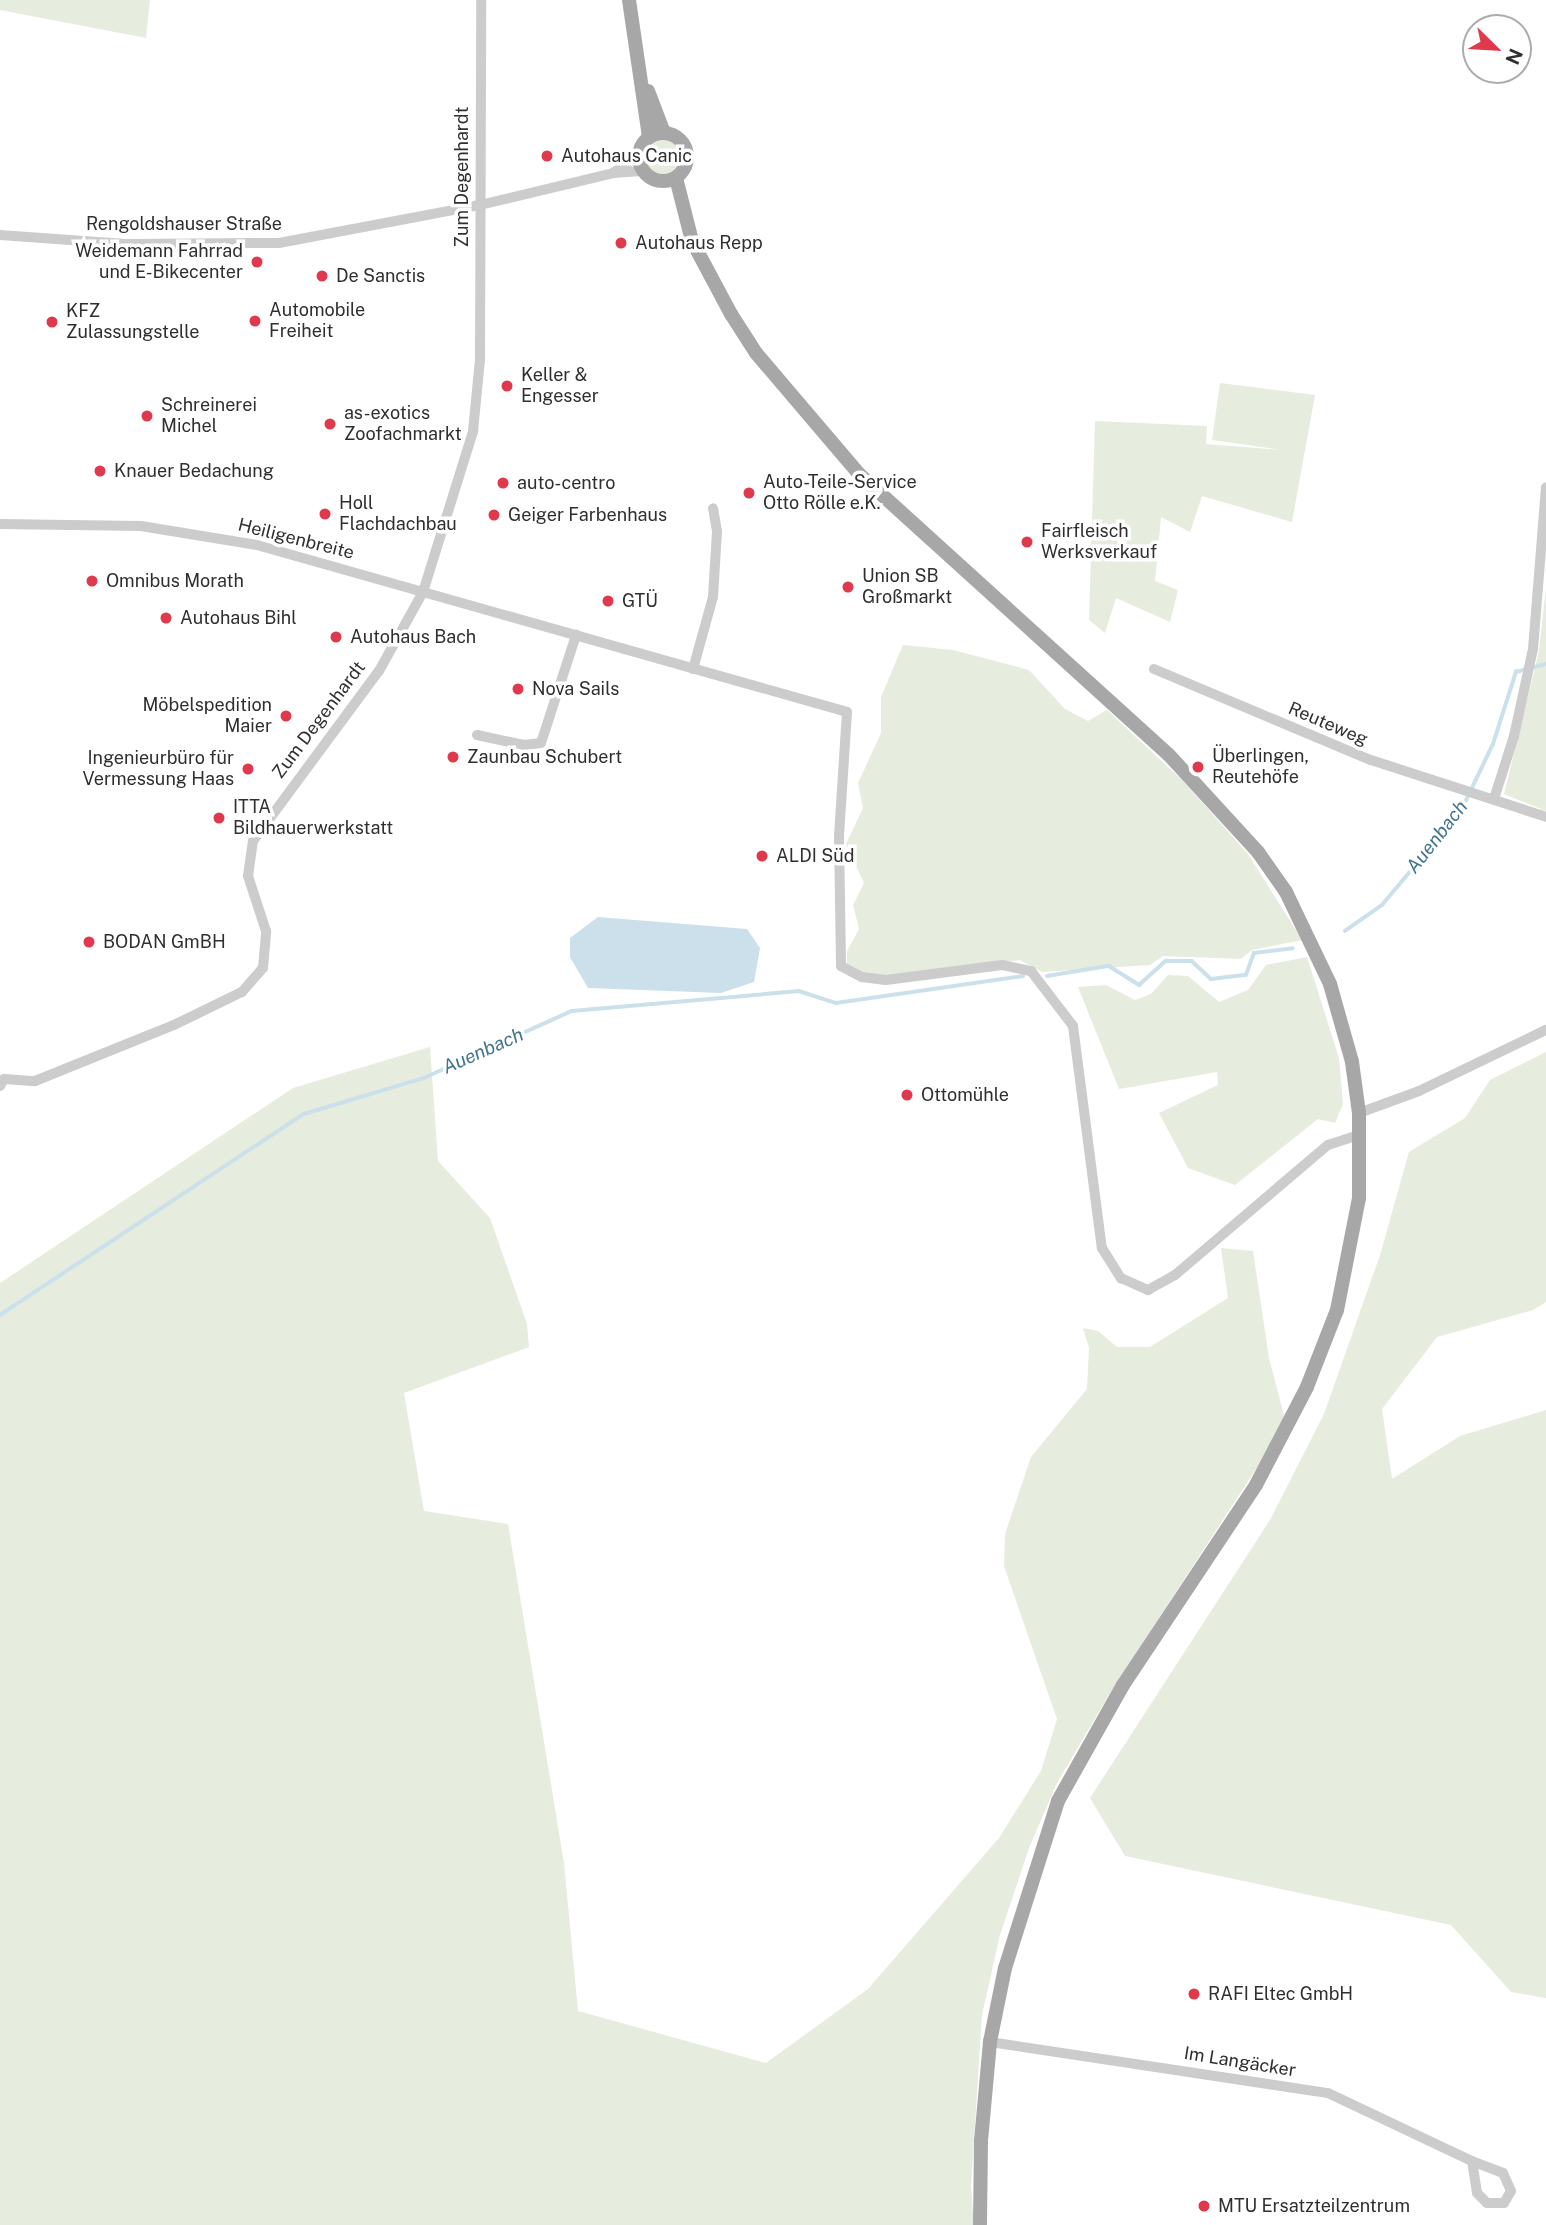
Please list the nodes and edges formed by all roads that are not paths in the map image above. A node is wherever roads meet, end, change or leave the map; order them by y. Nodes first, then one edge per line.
1 (481, 0) edge
2 (629, 0) edge
3 (657, 135) junction
4 (638, 156) junction
5 (642, 171) junction
6 (612, 173) junction
7 (671, 180) junction
8 (480, 205) junction
9 (0, 235) edge
10 (1546, 488) edge
11 (713, 508) dead end
12 (0, 524) edge
13 (423, 592) junction
14 (576, 635) junction
15 (693, 669) junction
16 (1154, 670) dead end
17 (477, 735) dead end
18 (1494, 799) junction
19 (1546, 817) edge
20 (1546, 1030) edge
21 (2, 1082) edge
22 (1359, 1113) junction
23 (1359, 1135) junction
24 (990, 2042) junction
25 (1472, 2161) dead end
26 (980, 2225) edge

1 - 8 street, Zum Degenhardt
2 - 3 main road
3 - 4 main road
3 - 7 main road
4 - 5 main road
4 - 6 street, Rengoldshauser Straße
5 - 6 street, Rengoldshauser Straße
5 - 7 main road
6 - 8 street, Rengoldshauser Straße
7 - 22 main road
8 - 9 street, Rengoldshauser Straße
8 - 13 street, Zum Degenhardt
10 - 18 street
11 - 15 street
12 - 13 street, Heiligenbreite
13 - 14 street, Heiligenbreite
13 - 21 street, Zum Degenhardt
14 - 15 street, Heiligenbreite
14 - 17 street
15 - 23 street, Heiligenbreite
16 - 18 street, Reuteweg
18 - 19 street, Reuteweg
20 - 22 street
22 - 23 main road
23 - 24 main road
24 - 25 street, Im Langäcker
24 - 26 main road

